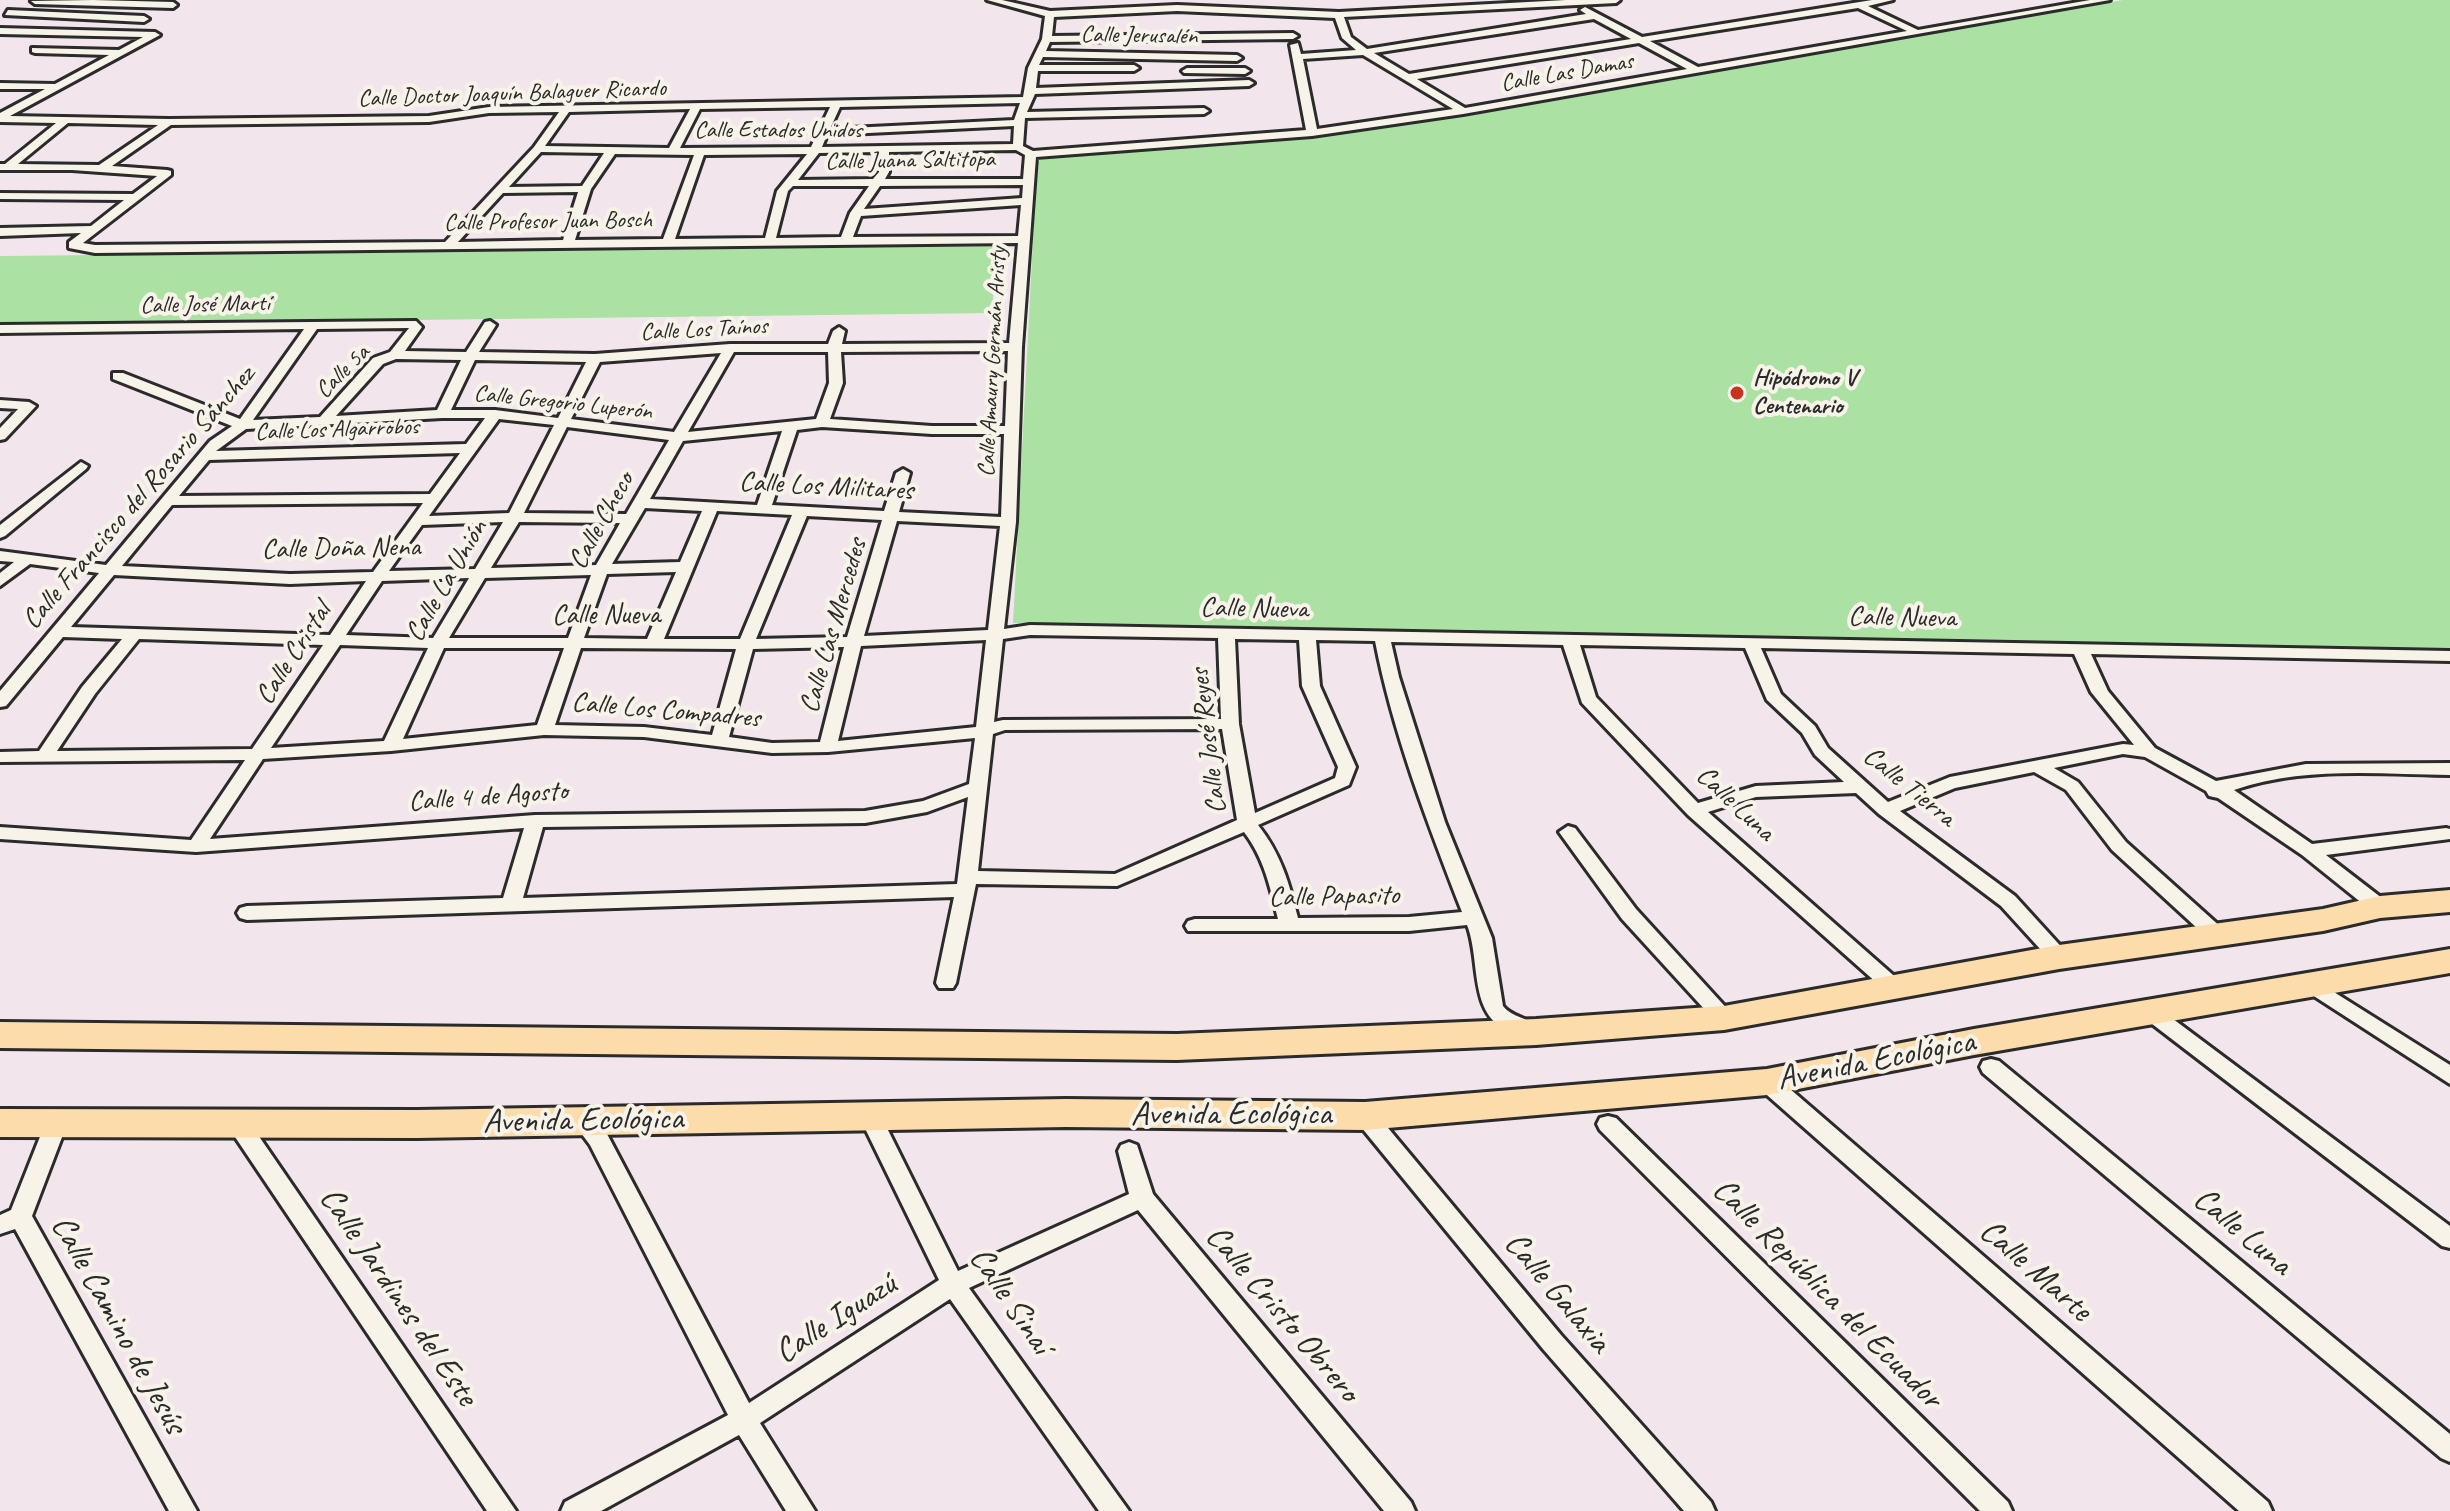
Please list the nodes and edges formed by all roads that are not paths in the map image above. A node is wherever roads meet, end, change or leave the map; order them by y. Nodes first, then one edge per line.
1 (991, 0) edge
2 (1045, 0) edge
3 (1616, 0) edge
4 (1847, 0) edge
5 (1889, 0) edge
6 (2106, 0) edge
7 (36, 1) edge
8 (108, 2) edge
9 (1109, 4) edge
10 (1140, 4) edge
11 (1177, 4) edge
12 (173, 5) dead end
13 (1019, 5) junction
14 (1576, 5) junction
15 (1858, 5) junction
16 (1302, 13) junction
17 (1050, 14) junction
18 (4, 15) edge
19 (1339, 15) junction
20 (1594, 16) junction
21 (88, 17) junction
22 (144, 19) dead end
23 (1402, 22) junction
24 (0, 31) edge
25 (59, 32) junction
26 (1916, 32) junction
27 (1180, 36) junction
28 (1293, 36) junction
29 (1115, 37) junction
30 (1047, 39) junction
31 (1641, 41) junction
32 (1426, 43) junction
33 (35, 50) dead end
34 (1365, 52) junction
35 (125, 53) junction
36 (1040, 54) junction
37 (1297, 57) junction
38 (1237, 58) dead end
39 (1187, 66) junction
40 (1033, 68) junction
41 (1696, 70) junction
42 (1245, 71) dead end
43 (1404, 78) junction
44 (1249, 83) dead end
45 (0, 86) edge
46 (55, 86) junction
47 (1190, 86) junction
48 (1028, 96) junction
49 (836, 104) junction
50 (1451, 104) junction
51 (696, 107) junction
52 (565, 110) junction
53 (1204, 111) junction
54 (1463, 111) junction
55 (0, 118) edge
56 (1019, 119) junction
57 (66, 120) junction
58 (169, 122) junction
59 (1312, 128) junction
60 (1218, 130) junction
61 (1086, 131) junction
62 (824, 132) junction
63 (538, 149) junction
64 (612, 150) junction
65 (884, 150) junction
66 (1025, 150) junction
67 (673, 151) junction
68 (815, 151) junction
69 (700, 152) junction
70 (2, 169) edge
71 (101, 169) junction
72 (1028, 182) junction
73 (792, 183) junction
74 (874, 185) junction
75 (585, 189) junction
76 (500, 190) junction
77 (0, 196) edge
78 (136, 197) junction
79 (1027, 201) junction
80 (856, 213) junction
81 (94, 229) junction
82 (0, 232) edge
83 (1024, 239) junction
84 (770, 240) junction
85 (668, 242) junction
86 (845, 242) junction
87 (568, 243) junction
88 (448, 245) junction
89 (313, 325) junction
90 (490, 325) dead end
91 (0, 329) edge
92 (839, 331) dead end
93 (834, 347) junction
94 (1015, 347) junction
95 (730, 348) junction
96 (395, 355) junction
97 (470, 356) junction
98 (595, 358) junction
99 (118, 376) dead end
100 (0, 404) edge
101 (442, 414) junction
102 (495, 414) junction
103 (323, 422) junction
104 (561, 422) junction
105 (822, 423) junction
106 (243, 425) junction
107 (791, 426) junction
108 (1013, 430) junction
109 (0, 436) edge
110 (680, 437) junction
111 (470, 448) junction
112 (205, 456) junction
113 (81, 466) dead end
114 (903, 473) dead end
115 (434, 498) junction
116 (167, 501) junction
117 (640, 503) junction
118 (711, 507) junction
119 (763, 510) junction
120 (801, 512) junction
121 (514, 517) junction
122 (892, 518) junction
123 (631, 519) junction
124 (417, 521) junction
125 (1008, 522) junction
126 (0, 533) edge
127 (0, 556) edge
128 (25, 561) junction
129 (603, 567) junction
130 (683, 567) junction
131 (112, 570) junction
132 (481, 572) junction
133 (377, 577) junction
134 (0, 581) edge
135 (58, 632) junction
136 (135, 634) junction
137 (1226, 634) junction
138 (996, 635) junction
139 (1307, 636) junction
140 (1382, 637) junction
141 (335, 639) junction
142 (747, 641) junction
143 (854, 641) junction
144 (1570, 641) junction
145 (1750, 641) junction
146 (575, 642) junction
147 (654, 642) junction
148 (438, 643) junction
149 (2079, 647) junction
150 (2450, 656) edge
151 (0, 702) edge
152 (1230, 724) junction
153 (544, 730) junction
154 (982, 732) junction
155 (719, 741) junction
156 (391, 746) junction
157 (828, 747) junction
158 (2149, 752) junction
159 (260, 754) junction
160 (45, 756) junction
161 (0, 757) edge
162 (2035, 765) junction
163 (2450, 769) edge
164 (1860, 787) junction
165 (976, 788) junction
166 (2221, 789) junction
167 (1886, 810) junction
168 (1695, 811) junction
169 (535, 821) junction
170 (1247, 823) junction
171 (1568, 832) dead end
172 (0, 833) edge
173 (2446, 834) dead end
174 (196, 846) junction
175 (2309, 851) junction
176 (966, 883) junction
177 (2450, 901) edge
178 (511, 904) junction
179 (2380, 907) junction
180 (247, 913) dead end
181 (1473, 918) junction
182 (1195, 926) dead end
183 (1290, 926) junction
184 (2216, 934) junction
185 (2059, 957) junction
186 (2450, 961) edge
187 (946, 983) dead end
188 (2310, 984) junction
189 (1894, 987) junction
190 (2150, 1012) junction
191 (1724, 1018) junction
192 (1536, 1032) junction
193 (0, 1035) edge
194 (1991, 1067) dead end
195 (2450, 1076) edge
196 (1767, 1082) junction
197 (870, 1116) junction
198 (1365, 1116) junction
199 (583, 1121) junction
200 (237, 1122) junction
201 (0, 1123) edge
202 (56, 1124) junction
203 (1608, 1124) dead end
204 (1129, 1151) dead end
205 (1142, 1198) junction
206 (10, 1220) edge
207 (2450, 1239) edge
208 (953, 1284) junction
209 (744, 1420) junction
210 (2450, 1450) edge
211 (183, 1511) edge
212 (502, 1511) edge
213 (575, 1511) edge
214 (801, 1511) edge
215 (1115, 1511) edge
216 (1401, 1511) edge
217 (1701, 1511) edge
218 (1998, 1511) edge
219 (2258, 1511) edge

1 - 13 street
2 - 13 street
3 - 14 street
4 - 15 street
5 - 15 street
6 - 26 street, Calle Las Damas
7 - 8 street
7 - 18 street
8 - 12 street
9 - 10 street
9 - 17 street
9 - 29 street
10 - 11 street
11 - 16 street
11 - 27 street
13 - 17 street
14 - 20 street
14 - 23 street
15 - 26 street
15 - 31 street
16 - 19 street
16 - 28 street
17 - 30 street, Calle Amaury Germán Aristy
18 - 21 street
19 - 23 street
19 - 34 street
20 - 31 street
20 - 32 street
21 - 22 street
21 - 25 street
23 - 32 street
24 - 25 street
25 - 35 street
26 - 41 street, Calle Las Damas
27 - 28 street
27 - 29 street
27 - 39 street
28 - 37 street
29 - 30 street
30 - 36 street, Calle Amaury Germán Aristy
31 - 41 street
31 - 43 street
32 - 34 street
33 - 35 street
34 - 37 street
34 - 43 street
35 - 46 street
36 - 39 street, Calle Jerusalén
36 - 40 street, Calle Amaury Germán Aristy
37 - 59 street
38 - 39 street, Calle Jerusalén
39 - 40 street
39 - 42 street
39 - 47 street
40 - 48 street, Calle Amaury Germán Aristy
41 - 54 street, Calle Las Damas
43 - 50 street
44 - 47 street, Calle Doctor Joaquín Balaguer Ricardo
45 - 46 street
46 - 55 street
47 - 48 street, Calle Doctor Joaquín Balaguer Ricardo
47 - 53 street
48 - 49 street, Calle Doctor Joaquín Balaguer Ricardo
48 - 56 street, Calle Amaury Germán Aristy
49 - 51 street, Calle Doctor Joaquín Balaguer Ricardo
49 - 62 street
50 - 54 street
50 - 59 street
51 - 52 street, Calle Doctor Joaquín Balaguer Ricardo
51 - 67 street
52 - 58 street, Calle Doctor Joaquín Balaguer Ricardo
52 - 63 street
53 - 60 street
53 - 61 street
54 - 59 street, Calle Las Damas
55 - 57 street, Calle Doctor Joaquín Balaguer Ricardo
56 - 61 street
56 - 62 street
56 - 66 street, Calle Amaury Germán Aristy
57 - 58 street, Calle Doctor Joaquín Balaguer Ricardo
57 - 70 street
58 - 71 street
59 - 60 street, Calle Las Damas
60 - 61 street, Calle Las Damas
61 - 66 street, Calle Las Damas
62 - 68 street
63 - 64 street, Calle Estados Unidos
63 - 76 street
64 - 67 street, Calle Estados Unidos
64 - 75 street
65 - 66 street, Calle Estados Unidos
65 - 68 street, Calle Estados Unidos
65 - 74 street
66 - 72 street, Calle Amaury Germán Aristy
67 - 69 street, Calle Estados Unidos
68 - 69 street, Calle Estados Unidos
68 - 73 street
69 - 85 street
70 - 71 street
71 - 78 street
72 - 74 street, Calle Juana Saltitopa
72 - 79 street, Calle Amaury Germán Aristy
73 - 74 street, Calle Juana Saltitopa
73 - 84 street
74 - 80 street
75 - 76 street
75 - 87 street
76 - 88 street
77 - 78 street
78 - 81 street
79 - 80 street
79 - 83 street, Calle Amaury Germán Aristy
80 - 86 street
81 - 82 street
81 - 88 street, Calle Profesor Juan Bosch
83 - 86 street, Calle Profesor Juan Bosch
83 - 94 street, Calle Amaury Germán Aristy
84 - 85 street, Calle Profesor Juan Bosch
84 - 86 street, Calle Profesor Juan Bosch
85 - 87 street, Calle Profesor Juan Bosch
87 - 88 street, Calle Profesor Juan Bosch
89 - 91 street, Calle José Martí
89 - 96 street, Calle José Martí
89 - 106 street, Calle Francisco del Rosario Sánchez
90 - 97 street
92 - 93 street
93 - 94 street, Calle Los Taínos
93 - 95 street, Calle Los Taínos
93 - 105 street
94 - 108 street, Calle Amaury Germán Aristy
95 - 98 street, Calle Los Taínos
95 - 110 street, Calle Checo
96 - 97 street, Calle Los Taínos
96 - 103 street, Calle 5a
97 - 98 street, Calle Los Taínos
97 - 101 street
98 - 104 street, Calle La Unión
99 - 106 street, Calle Gregorio Luperón
100 - 109 street
101 - 102 street, Calle Gregorio Luperón
101 - 103 street, Calle Gregorio Luperón
102 - 104 street, Calle Gregorio Luperón
102 - 111 street, Calle Cristal
103 - 106 street, Calle Gregorio Luperón
104 - 110 street, Calle Gregorio Luperón
104 - 121 street, Calle La Unión
105 - 107 street, Calle Gregorio Luperón
105 - 108 street, Calle Gregorio Luperón
106 - 112 street, Calle Francisco del Rosario Sánchez
107 - 110 street, Calle Gregorio Luperón
107 - 119 street
108 - 125 street, Calle Amaury Germán Aristy
110 - 117 street, Calle Checo
111 - 112 street, Calle Los Algarrobos
111 - 115 street, Calle Cristal
112 - 116 street, Calle Francisco del Rosario Sánchez
113 - 126 street
114 - 122 street, Calle Las Mercedes
115 - 116 street
115 - 124 street, Calle Cristal
116 - 131 street, Calle Francisco del Rosario Sánchez
117 - 118 street, Calle Los Militares
117 - 123 street, Calle Checo
118 - 119 street, Calle Los Militares
118 - 130 street
119 - 120 street, Calle Los Militares
120 - 122 street, Calle Los Militares
120 - 142 street
121 - 123 street
121 - 124 street
121 - 132 street, Calle La Unión
122 - 125 street, Calle Los Militares
122 - 143 street, Calle Las Mercedes
123 - 129 street, Calle Checo
124 - 133 street, Calle Cristal
125 - 138 street, Calle Amaury Germán Aristy
127 - 128 street, Calle Doña Nena
128 - 131 street, Calle Doña Nena
128 - 134 street
129 - 130 street, Calle Doña Nena
129 - 132 street, Calle Doña Nena
129 - 146 street, Calle Checo
130 - 147 street
131 - 133 street, Calle Doña Nena
131 - 135 street, Calle Francisco del Rosario Sánchez
132 - 133 street, Calle Doña Nena
132 - 148 street, Calle La Unión
133 - 141 street, Calle Cristal
135 - 136 street, Calle Nueva
135 - 151 street, Calle Francisco del Rosario Sánchez
136 - 141 street, Calle Nueva
136 - 160 street
137 - 138 street, Calle Nueva
137 - 139 street, Calle Nueva
137 - 152 street, Calle José Reyes
138 - 143 street, Calle Nueva
138 - 154 street, Calle Amaury Germán Aristy
139 - 140 street, Calle Nueva
139 - 170 street
140 - 144 street, Calle Nueva
140 - 181 street
141 - 148 street, Calle Nueva
141 - 159 street, Calle Cristal
142 - 143 street, Calle Nueva
142 - 147 street, Calle Nueva
142 - 155 street
143 - 157 street, Calle Las Mercedes
144 - 145 street, Calle Nueva
144 - 168 street, Calle Luna
145 - 149 street, Calle Nueva
145 - 164 street, Calle Tierra
146 - 147 street, Calle Nueva
146 - 148 street, Calle Nueva
146 - 153 street, Calle Checo
148 - 156 street, Calle La Unión
149 - 150 street, Calle Nueva
149 - 158 street
152 - 154 street, Calle Los Compadres
152 - 170 street, Calle José Reyes
153 - 155 street, Calle Los Compadres
153 - 156 street, Calle Los Compadres
154 - 157 street, Calle Los Compadres
154 - 165 street, Calle Amaury Germán Aristy
155 - 157 street, Calle Los Compadres
156 - 159 street, Calle Los Compadres
158 - 162 street
158 - 166 street
159 - 160 street, Calle Los Compadres
159 - 174 street, Calle Cristal
160 - 161 street, Calle Los Compadres
162 - 167 street
162 - 184 street
163 - 166 street
164 - 167 street, Calle Tierra
164 - 168 street
165 - 169 street, Calle 4 de Agosto
165 - 176 street, Calle Amaury Germán Aristy
166 - 175 street
167 - 185 street, Calle Tierra
168 - 189 street, Calle Luna
169 - 174 street, Calle 4 de Agosto
169 - 178 street
170 - 176 street
170 - 183 street, Calle José Reyes
171 - 191 street
172 - 174 street, Calle 4 de Agosto
173 - 175 street
175 - 179 street
176 - 178 street
176 - 187 street, Calle Amaury Germán Aristy
177 - 179 main road
178 - 180 street
179 - 184 main road
181 - 183 street, Calle Papasito
181 - 192 street
182 - 183 street, Calle Papasito
184 - 185 main road
185 - 189 main road
186 - 188 main road, Avenida Ecológica
188 - 190 main road, Avenida Ecológica
188 - 195 street
189 - 191 main road
190 - 196 main road, Avenida Ecológica
190 - 207 street
191 - 192 main road
192 - 193 main road
194 - 210 street, Calle Luna
196 - 198 main road, Avenida Ecológica
196 - 219 street, Calle Marte
197 - 198 main road, Avenida Ecológica
197 - 199 main road, Avenida Ecológica
197 - 208 street, Calle Sinaí
198 - 217 street, Calle Galaxia
199 - 200 main road, Avenida Ecológica
199 - 209 street
200 - 202 main road, Avenida Ecológica
200 - 212 street, Calle Jardines del Este
201 - 202 main road, Avenida Ecológica
202 - 206 street, Calle Camino de Jesús
203 - 218 street, Calle República del Ecuador
204 - 205 street, Calle Cristo Obrero
205 - 208 street, Calle Iguazú
205 - 216 street, Calle Cristo Obrero
206 - 211 street, Calle Camino de Jesús
208 - 209 street, Calle Iguazú
208 - 215 street, Calle Sinaí
209 - 213 street, Calle Iguazú
209 - 214 street

